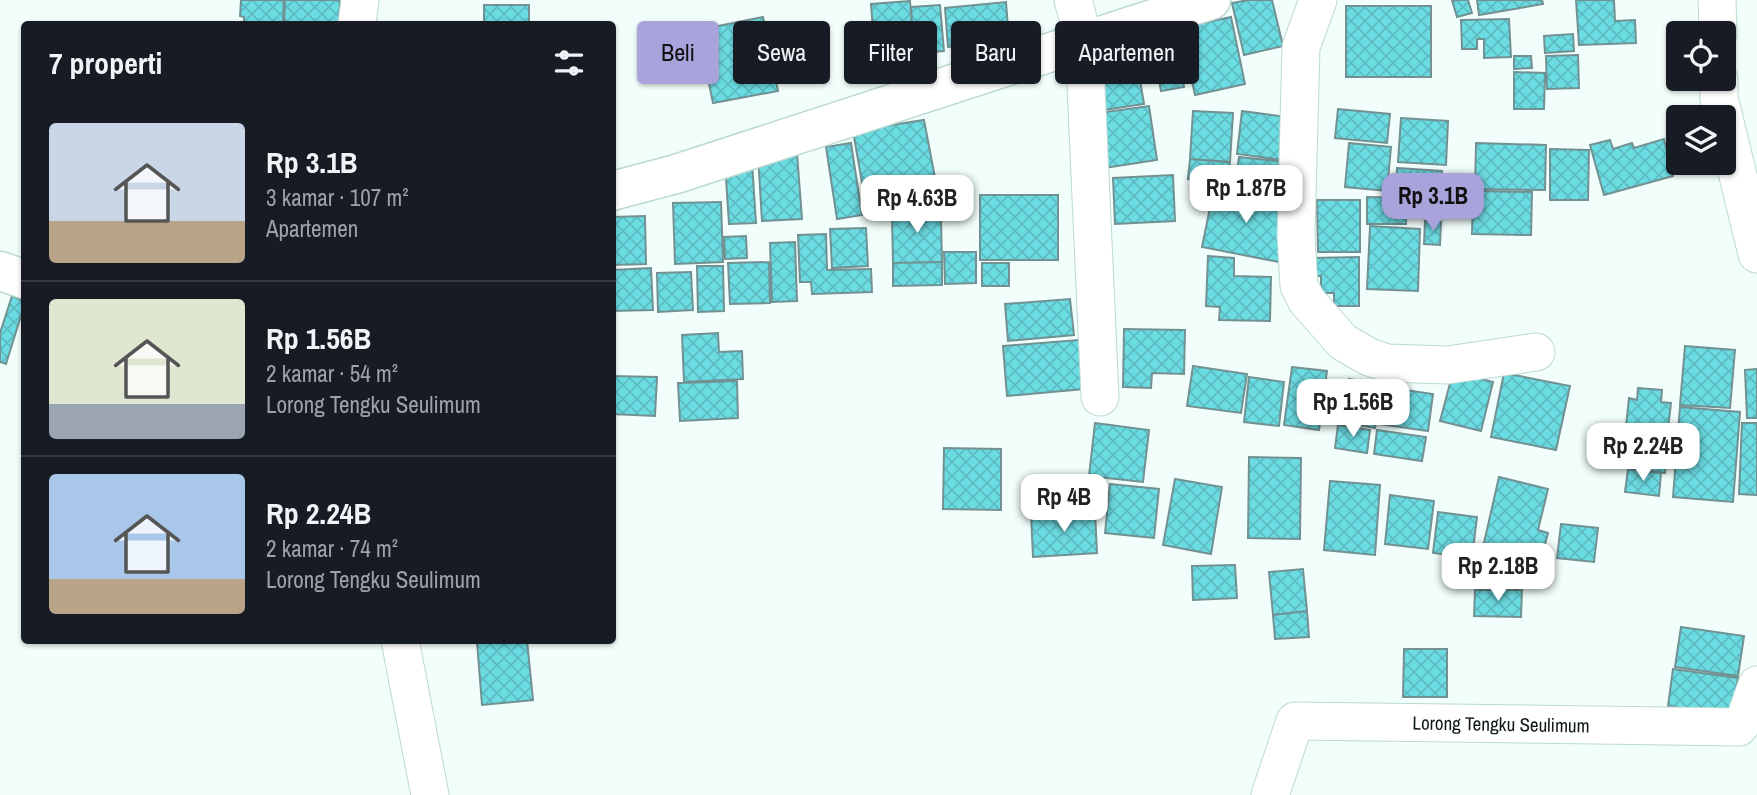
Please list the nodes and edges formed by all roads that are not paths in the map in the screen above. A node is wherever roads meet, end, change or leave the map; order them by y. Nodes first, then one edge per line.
1 (360, 0) edge
2 (1073, 0) edge
3 (1211, 0) edge
4 (1318, 0) edge
5 (1717, 0) edge
6 (357, 21) edge
7 (1079, 21) edge
8 (1146, 21) edge
9 (1718, 21) edge
10 (1055, 50) edge
11 (1086, 84) edge
12 (1736, 167) edge
13 (616, 190) edge
14 (1757, 254) edge
15 (0, 271) edge
16 (21, 278) edge
17 (1536, 352) dead end
18 (1100, 397) dead end
19 (401, 644) edge
20 (1757, 685) edge
21 (430, 795) edge
22 (1270, 795) edge

1 - 6 street
2 - 7 street
3 - 8 street
4 - 17 street
5 - 9 street
10 - 13 street
11 - 18 street
12 - 14 street
15 - 16 street
19 - 21 street
20 - 22 street, Lorong Tengku Seulimum

